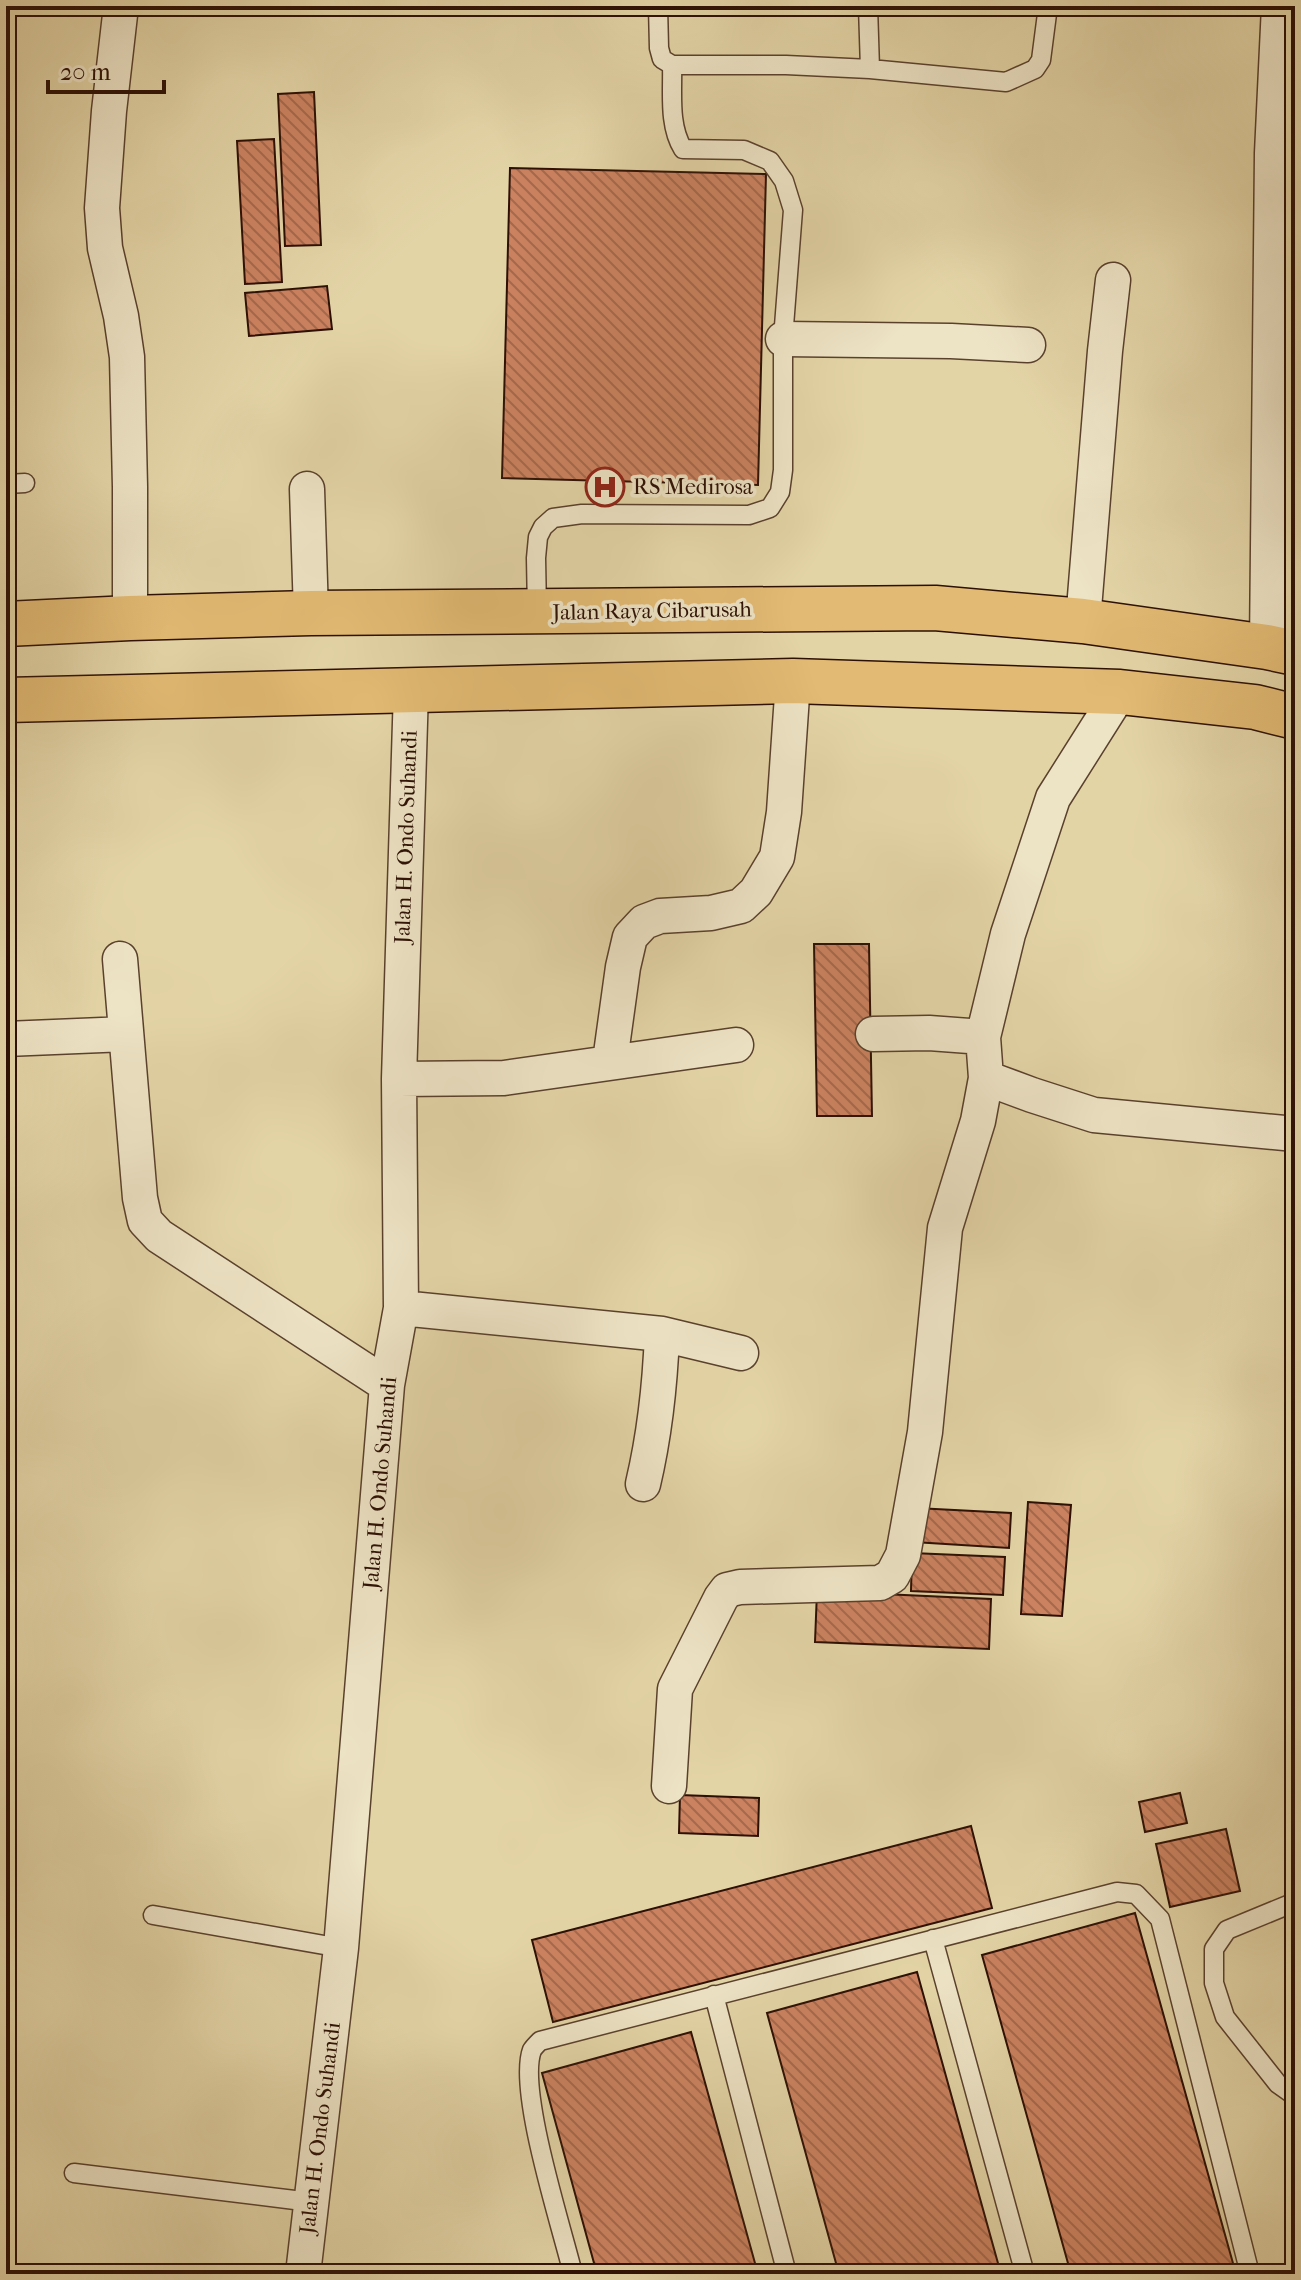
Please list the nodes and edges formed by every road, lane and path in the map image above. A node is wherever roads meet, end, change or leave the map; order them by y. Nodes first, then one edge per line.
1 (121, 6) edge
2 (658, 6) edge
3 (868, 6) edge
4 (1048, 6) edge
5 (1279, 6) edge
6 (672, 65) junction
7 (870, 69) junction
8 (1113, 280) dead end
9 (783, 339) junction
10 (1028, 345) dead end
11 (25, 483) dead end
12 (6, 484) edge
13 (307, 489) dead end
14 (537, 612) junction
15 (311, 613) junction
16 (130, 618) junction
17 (1083, 621) junction
18 (6, 624) edge
19 (1281, 650) edge
20 (793, 681) junction
21 (411, 690) junction
22 (1120, 692) junction
23 (6, 700) edge
24 (1295, 717) edge
25 (120, 959) dead end
26 (126, 1034) junction
27 (873, 1034) dead end
28 (983, 1037) junction
29 (6, 1039) edge
30 (736, 1045) dead end
31 (610, 1061) junction
32 (986, 1078) junction
33 (399, 1079) junction
34 (1295, 1134) edge
35 (401, 1308) junction
36 (662, 1334) junction
37 (741, 1353) dead end
38 (387, 1385) junction
39 (643, 1484) dead end
40 (669, 1786) dead end
41 (1295, 1902) edge
42 (153, 1915) dead end
43 (933, 1939) junction
44 (341, 1948) junction
45 (714, 1995) junction
46 (1295, 2096) edge
47 (74, 2173) dead end
48 (311, 2202) junction
49 (303, 2274) edge
50 (573, 2274) edge
51 (787, 2274) edge
52 (1025, 2274) edge
53 (1250, 2274) edge

1 - 16 street
2 - 6 lane
3 - 7 lane
4 - 7 lane
5 - 19 street
6 - 7 lane
6 - 9 lane
8 - 17 street
9 - 10 street
9 - 14 lane
11 - 12 lane
13 - 15 street
14 - 15 main road, Jalan Raya Cibarusah
14 - 17 main road, Jalan Raya Cibarusah
15 - 16 main road, Jalan Raya Cibarusah
16 - 18 main road, Jalan Raya Cibarusah
17 - 19 main road, Jalan Raya Cibarusah
20 - 21 main road
20 - 22 main road
20 - 31 street
21 - 23 main road
21 - 33 street, Jalan H. Ondo Suhandi
22 - 24 main road
22 - 28 street
25 - 26 street
26 - 29 street
26 - 38 street
27 - 28 street
28 - 32 street
30 - 31 street
31 - 33 street
32 - 34 street
32 - 40 street
33 - 35 street, Jalan H. Ondo Suhandi
35 - 36 street
35 - 38 street, Jalan H. Ondo Suhandi
36 - 37 street
36 - 39 street
38 - 44 street, Jalan H. Ondo Suhandi
41 - 46 lane
42 - 44 lane
43 - 45 lane
43 - 52 lane
43 - 53 lane
44 - 48 street, Jalan H. Ondo Suhandi
45 - 50 lane
45 - 51 lane
47 - 48 lane
48 - 49 street, Jalan H. Ondo Suhandi

